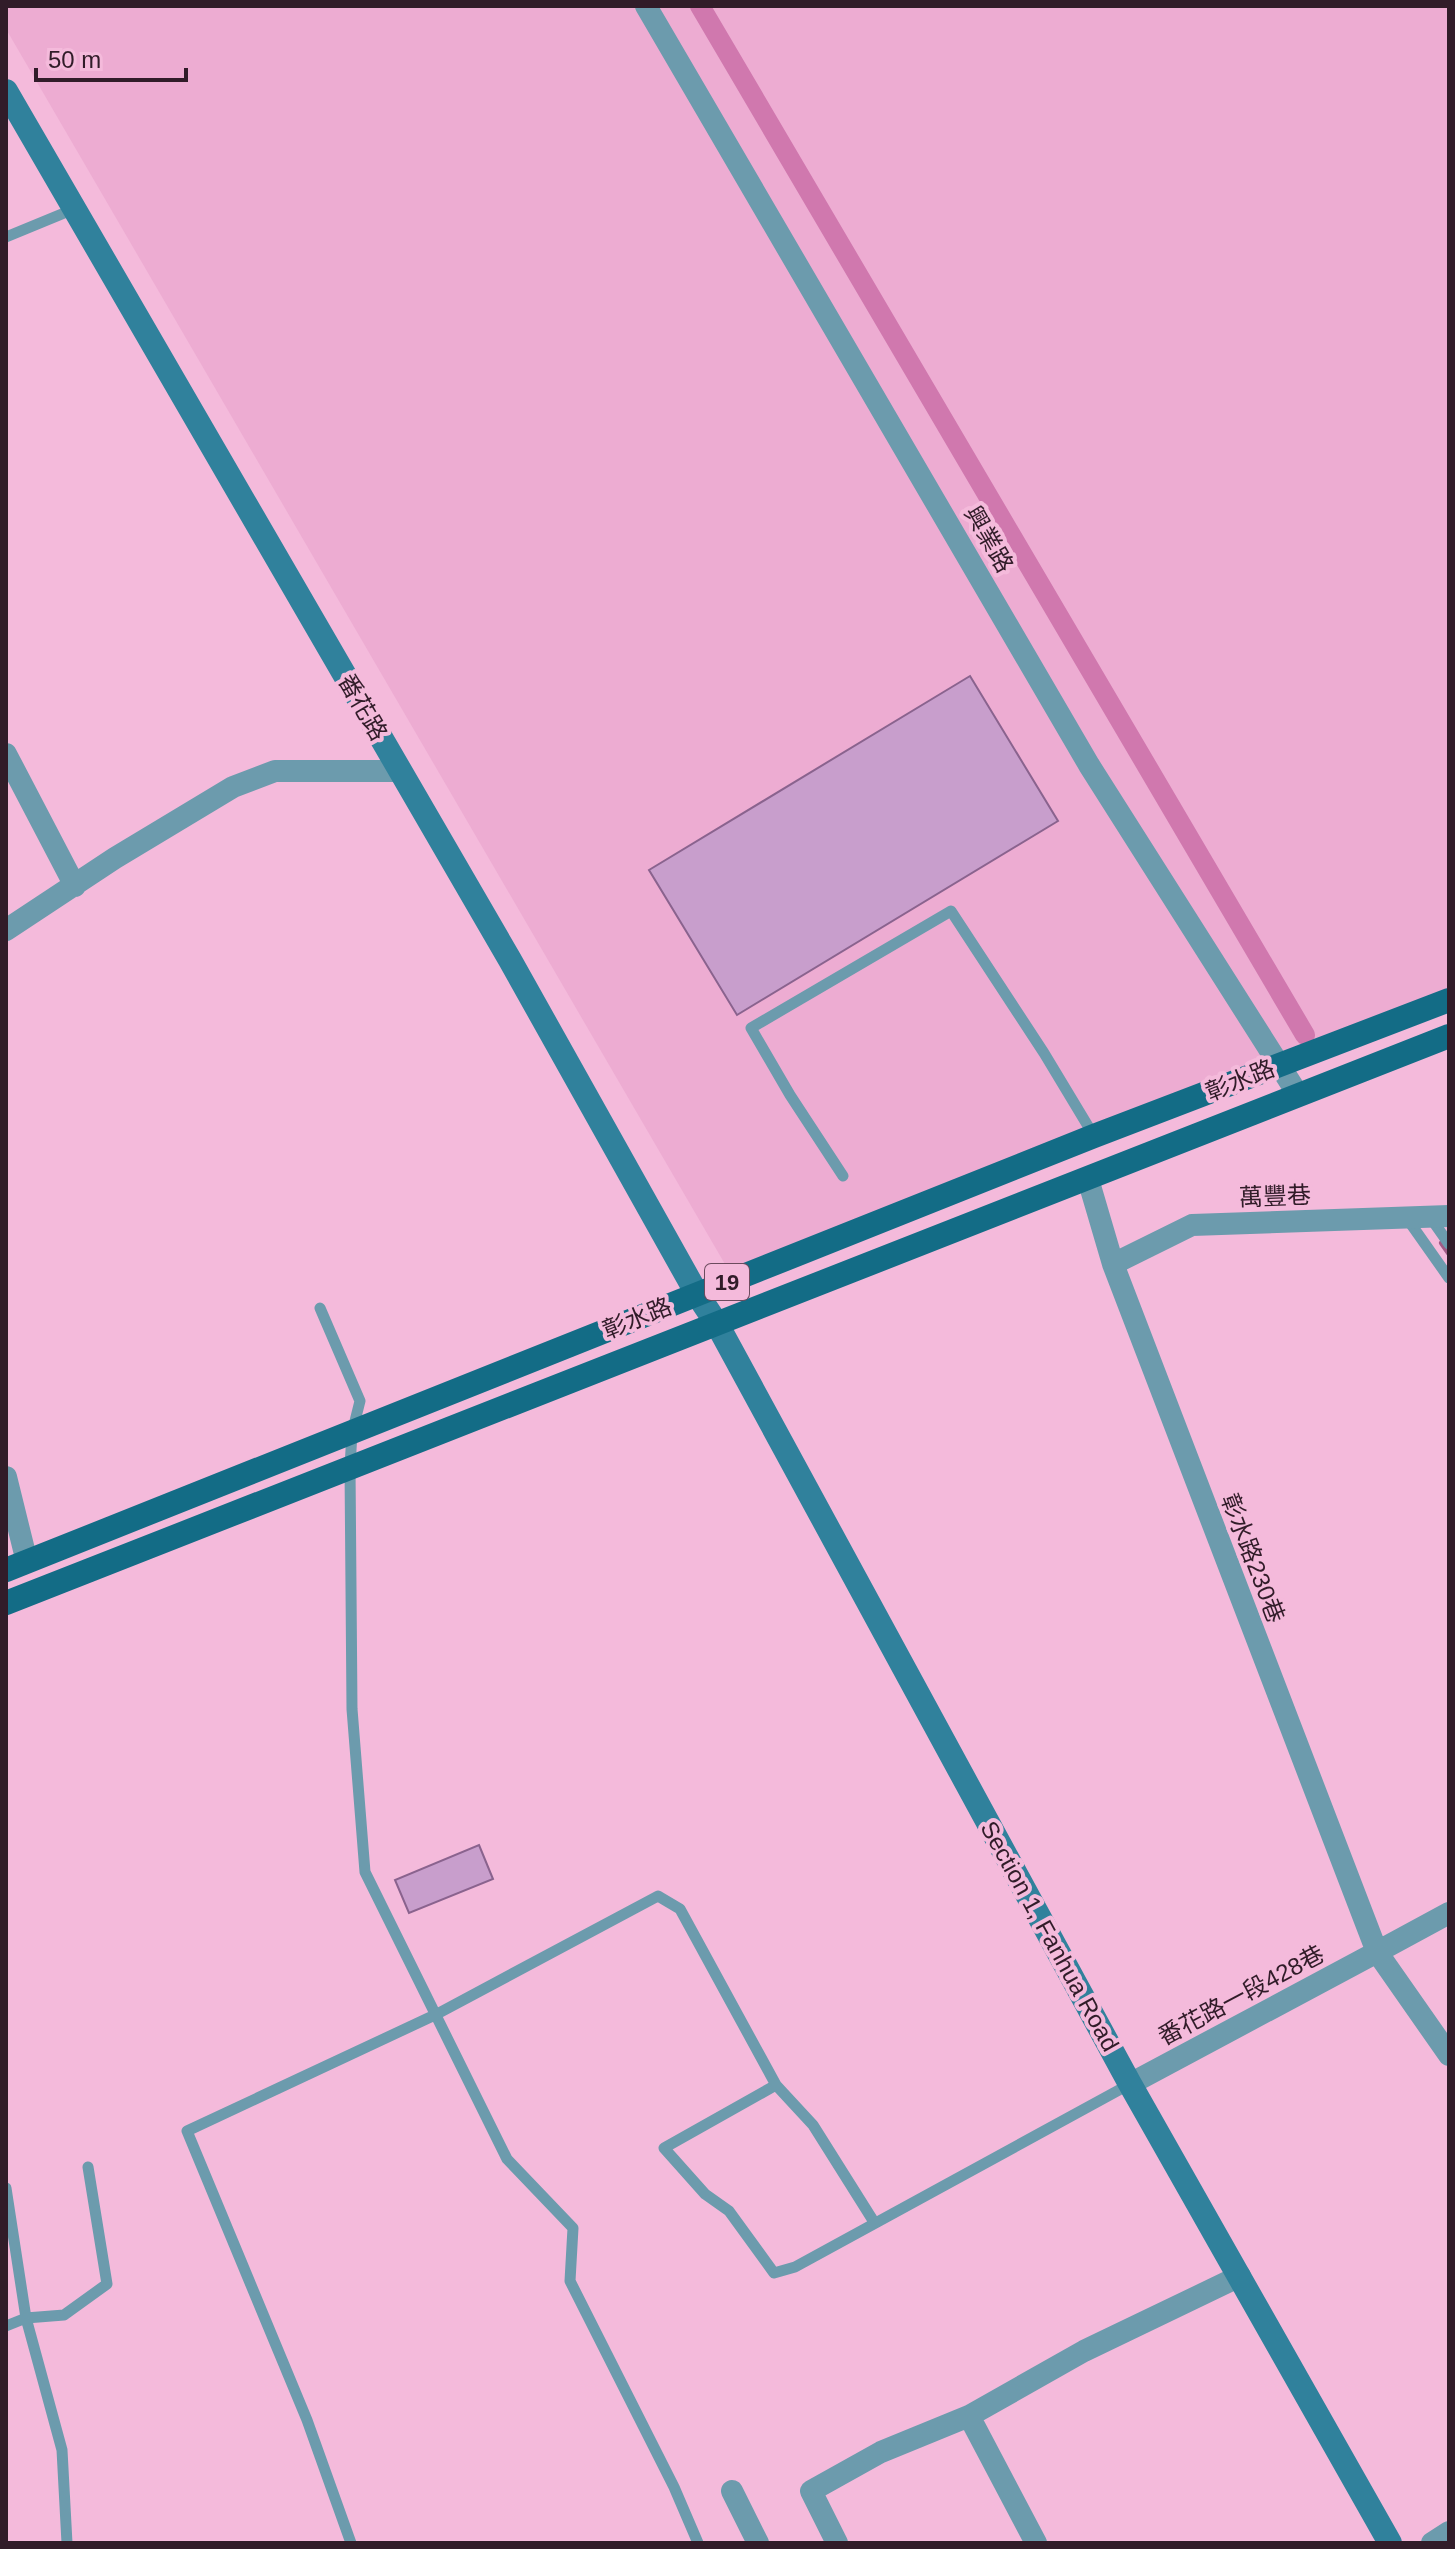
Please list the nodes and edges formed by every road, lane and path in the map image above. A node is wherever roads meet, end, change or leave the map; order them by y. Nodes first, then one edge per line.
1 (646, 6) edge
2 (6, 91) edge
3 (74, 209) junction
4 (6, 237) edge
5 (6, 754) edge
6 (400, 771) junction
7 (75, 886) junction
8 (6, 930) edge
9 (1449, 1000) edge
10 (1449, 1036) edge
11 (1279, 1064) junction
12 (1297, 1093) junction
13 (1094, 1136) junction
14 (843, 1176) dead end
15 (1088, 1179) junction
16 (1406, 1216) junction
17 (1439, 1216) edge
18 (1449, 1244) edge
19 (1113, 1264) junction
20 (1449, 1278) edge
21 (697, 1294) junction
22 (320, 1308) dead end
23 (717, 1324) junction
24 (352, 1433) junction
25 (350, 1467) junction
26 (6, 1477) edge
27 (17, 1566) edge
28 (6, 1603) edge
29 (1449, 1913) edge
30 (1377, 1952) junction
31 (437, 2014) junction
32 (1449, 2055) edge
33 (1130, 2084) junction
34 (776, 2085) junction
35 (88, 2167) dead end
36 (6, 2188) edge
37 (874, 2222) junction
38 (1240, 2276) junction
39 (26, 2318) junction
40 (6, 2326) edge
41 (969, 2416) junction
42 (732, 2491) dead end
43 (1449, 2532) edge
44 (67, 2543) edge
45 (351, 2543) edge
46 (698, 2543) edge
47 (758, 2543) edge
48 (837, 2543) edge
49 (1036, 2543) edge
50 (1390, 2543) edge
51 (1432, 2543) edge

1 - 11 street, 興業路
2 - 3 main road, 番花路
3 - 4 lane
3 - 6 main road, 番花路
5 - 7 street
6 - 7 street
6 - 21 main road, 番花路
7 - 8 street
9 - 11 main road, 彰水路 / 19
10 - 12 main road, 彰水路 / 19
11 - 12 street, 興業路
11 - 13 main road, 彰水路 / 19
12 - 15 main road, 彰水路 / 19
13 - 14 lane
13 - 21 main road, 彰水路 / 19
15 - 19 street, 彰水路230巷
15 - 23 main road, 彰水路 / 19
16 - 17 street, 萬豐巷
16 - 19 street, 萬豐巷
16 - 20 lane
17 - 18 lane
19 - 30 street, 彰水路230巷
21 - 23 main road, 番花路
21 - 24 main road, 彰水路 / 19
22 - 24 lane
23 - 25 main road, 彰水路 / 19
23 - 33 main road, Section 1, Fanhua Road
24 - 25 lane
24 - 27 main road, 彰水路 / 19
25 - 28 main road, 彰水路 / 19
25 - 31 lane
26 - 27 street
29 - 30 street
30 - 32 street
30 - 33 street, 番花路一段428巷
31 - 34 lane
31 - 45 lane
31 - 46 lane
33 - 37 lane
33 - 38 main road, Section 1, Fanhua Road
34 - 37 lane
34 - 37 lane
35 - 39 lane
36 - 39 lane
38 - 41 street
38 - 50 main road, Section 1, Fanhua Road
39 - 40 lane
39 - 44 lane
41 - 48 street
41 - 49 street
42 - 47 street
43 - 51 street

